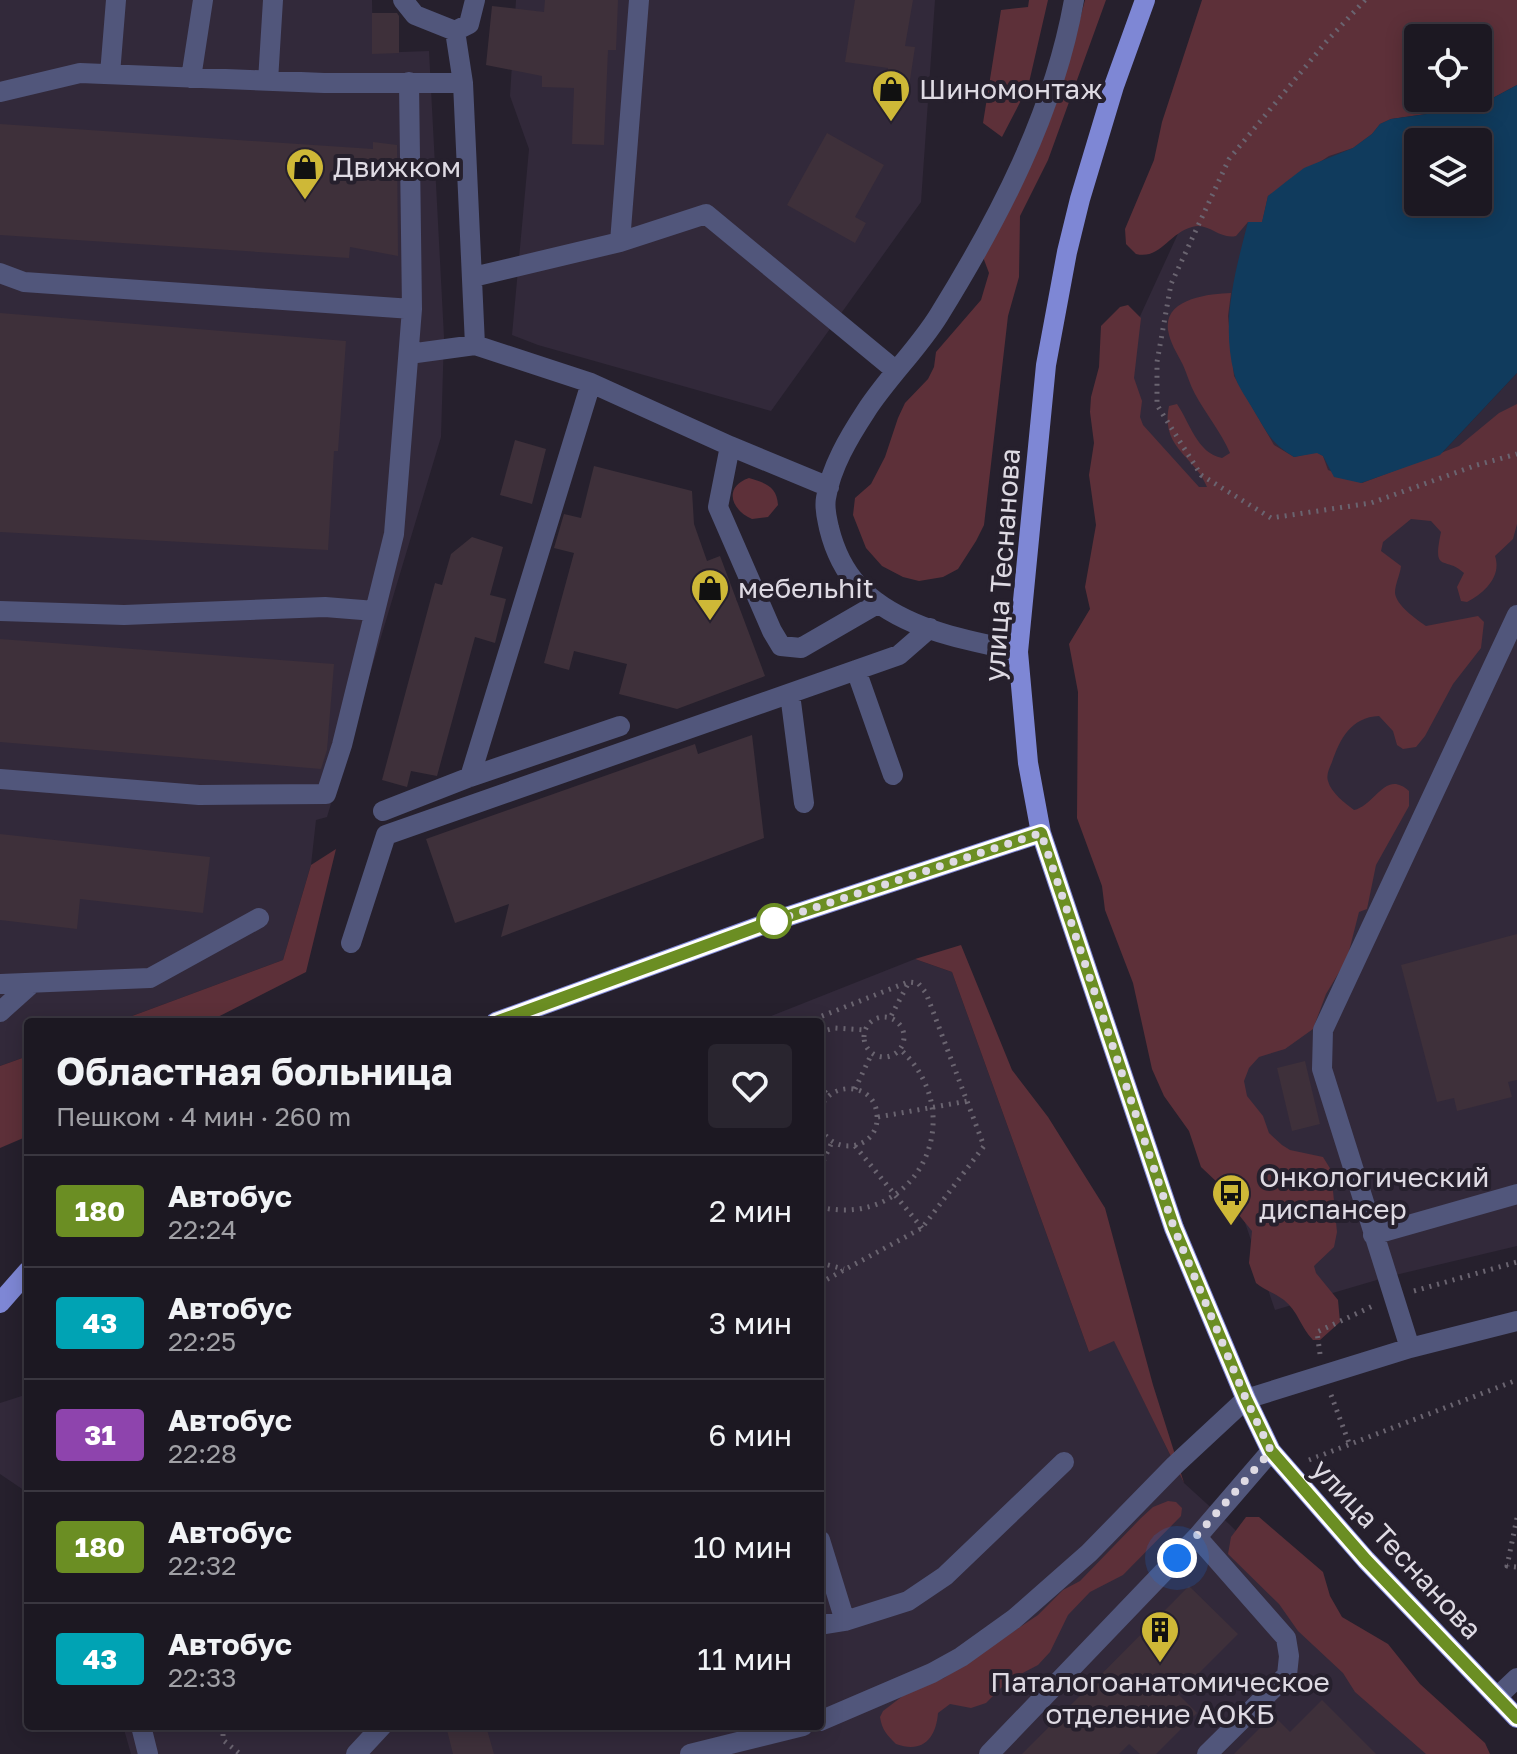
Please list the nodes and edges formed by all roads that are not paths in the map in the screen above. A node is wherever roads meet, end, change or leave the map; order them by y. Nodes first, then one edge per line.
1 (116, 0) edge
2 (203, 0) edge
3 (273, 0) edge
4 (403, 0) edge
5 (475, 0) edge
6 (639, 0) edge
7 (1074, 0) edge
8 (1145, 0) edge
9 (455, 31) junction
10 (110, 74) junction
11 (191, 78) junction
12 (268, 81) junction
13 (409, 82) junction
14 (463, 83) junction
15 (0, 92) edge
16 (620, 242) junction
17 (0, 273) edge
18 (473, 277) junction
19 (412, 309) junction
20 (475, 345) junction
21 (409, 354) junction
22 (895, 370) junction
23 (591, 383) junction
24 (730, 446) junction
25 (829, 487) junction
26 (877, 604) junction
27 (0, 611) edge
28 (375, 611) junction
29 (1517, 615) edge
30 (930, 628) junction
31 (1018, 652) junction
32 (856, 670) junction
33 (790, 694) junction
34 (620, 726) dead end
35 (893, 775) dead end
36 (470, 777) junction
37 (0, 779) edge
38 (804, 803) dead end
39 (383, 811) dead end
40 (1041, 833) junction
41 (259, 918) dead end
42 (351, 943) dead end
43 (0, 984) edge
44 (30, 985) junction
45 (0, 1012) edge
46 (507, 1018) edge
47 (1517, 1194) edge
48 (1373, 1235) junction
49 (24, 1276) edge
50 (0, 1303) edge
51 (1517, 1321) edge
52 (1410, 1348) junction
53 (1246, 1399) junction
54 (1271, 1451) junction
55 (1064, 1462) dead end
56 (1197, 1537) junction
57 (824, 1553) edge
58 (845, 1621) junction
59 (824, 1624) edge
60 (1517, 1678) edge
61 (1497, 1697) junction
62 (1517, 1718) edge
63 (824, 1719) edge
64 (142, 1730) edge
65 (378, 1730) edge
66 (787, 1730) edge
67 (148, 1754) edge
68 (356, 1754) edge
69 (690, 1754) edge
70 (989, 1754) edge
71 (1207, 1754) edge

1 - 10 street
2 - 11 street
3 - 12 street
4 - 9 street
5 - 9 street
6 - 16 street
7 - 22 street
8 - 31 main road, улица Теснанова
9 - 14 street
10 - 11 street
10 - 15 street
11 - 12 street
12 - 13 street
13 - 14 street
13 - 19 street
14 - 18 street
16 - 18 street
16 - 22 street
17 - 19 street
18 - 20 street
19 - 21 street
20 - 21 street
20 - 23 street
21 - 28 street
22 - 25 street
23 - 24 street
23 - 36 street
24 - 25 street
24 - 26 street
25 - 26 street
26 - 30 street
27 - 28 street
28 - 37 street
29 - 48 street
30 - 31 street
30 - 32 street
31 - 40 main road, улица Теснанова
32 - 33 street
32 - 35 street
33 - 38 street
33 - 42 street
34 - 36 street
36 - 39 street
40 - 46 main road
40 - 53 main road, улица Теснанова
41 - 44 street
43 - 44 street
44 - 45 street
47 - 48 street
48 - 52 street
49 - 50 main road
51 - 52 street
52 - 53 street
53 - 54 main road, улица Теснанова
53 - 63 street
54 - 56 street
54 - 61 main road, улица Теснанова
55 - 58 street
56 - 70 street
56 - 71 street
57 - 58 street
58 - 59 street
60 - 61 street
61 - 62 main road, улица Теснанова
64 - 67 street
65 - 68 street
66 - 69 street

